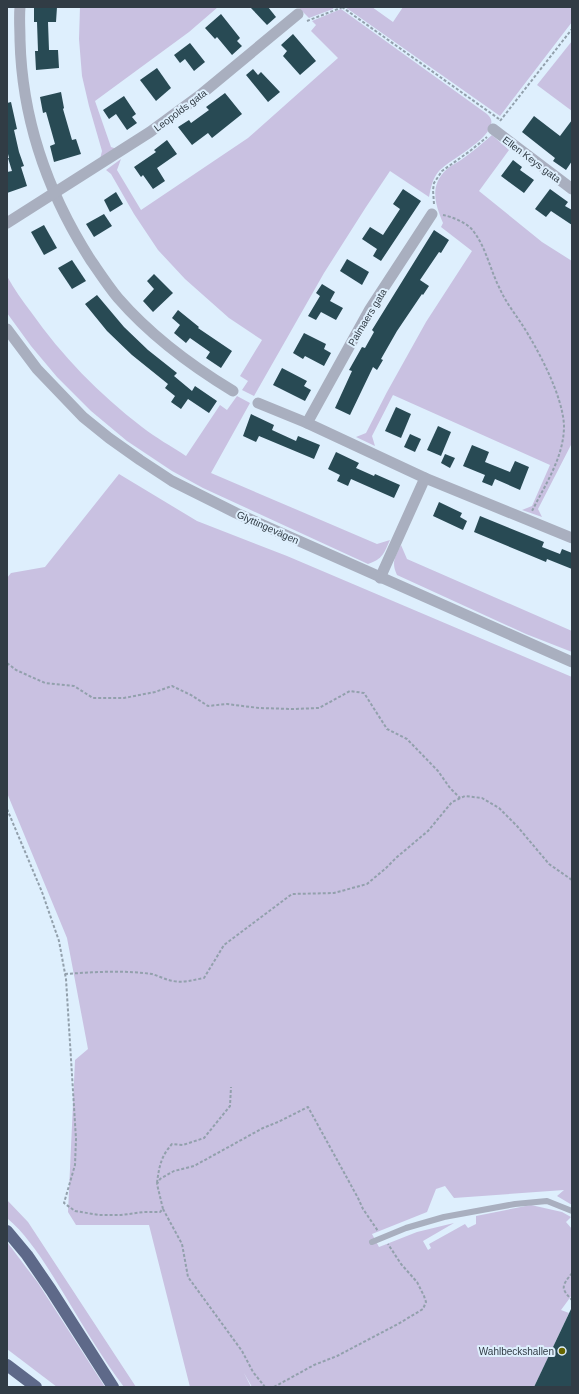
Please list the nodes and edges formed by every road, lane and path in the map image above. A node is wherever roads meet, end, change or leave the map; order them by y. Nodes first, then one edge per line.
1 (20, 7) edge
2 (343, 7) edge
3 (298, 14) joint
4 (501, 120) dead end
5 (493, 129) dead end
6 (572, 189) edge
7 (54, 194) junction
8 (432, 214) joint
9 (7, 223) edge
10 (7, 329) edge
11 (233, 391) dead end
12 (258, 403) dead end
13 (307, 423) junction
14 (425, 478) junction
15 (528, 520) junction
16 (572, 538) edge
17 (380, 578) junction
18 (572, 662) edge
19 (7, 663) edge
20 (460, 798) junction
21 (7, 809) edge
22 (572, 880) edge
23 (65, 974) junction
24 (231, 1087) dead end
25 (157, 1184) junction
26 (164, 1209) junction
27 (572, 1211) edge
28 (7, 1231) edge
29 (383, 1237) junction
30 (372, 1242) dead end
31 (572, 1273) edge
32 (572, 1300) edge
33 (7, 1365) edge
34 (36, 1387) edge
35 (113, 1387) edge
36 (265, 1387) edge
37 (274, 1387) edge

1 - 7 street
2 - 3 path
2 - 4 path
3 - 7 street, Leopolds gata
5 - 6 street, Ellen Keys gata
7 - 9 street, Leopolds gata
7 - 11 street
8 - 13 street, Palmaers gata
8 - 15 path
10 - 17 street, Glyttingevägen
12 - 13 street
13 - 14 street
14 - 15 street
14 - 17 street
15 - 16 street
17 - 18 street, Glyttingevägen
19 - 20 path
20 - 22 path
20 - 23 path
21 - 23 path
23 - 26 path
24 - 25 path
25 - 26 path
25 - 29 path
26 - 36 path
27 - 29 lane
28 - 35 highway
29 - 30 lane
29 - 37 path
31 - 32 path
33 - 34 highway

